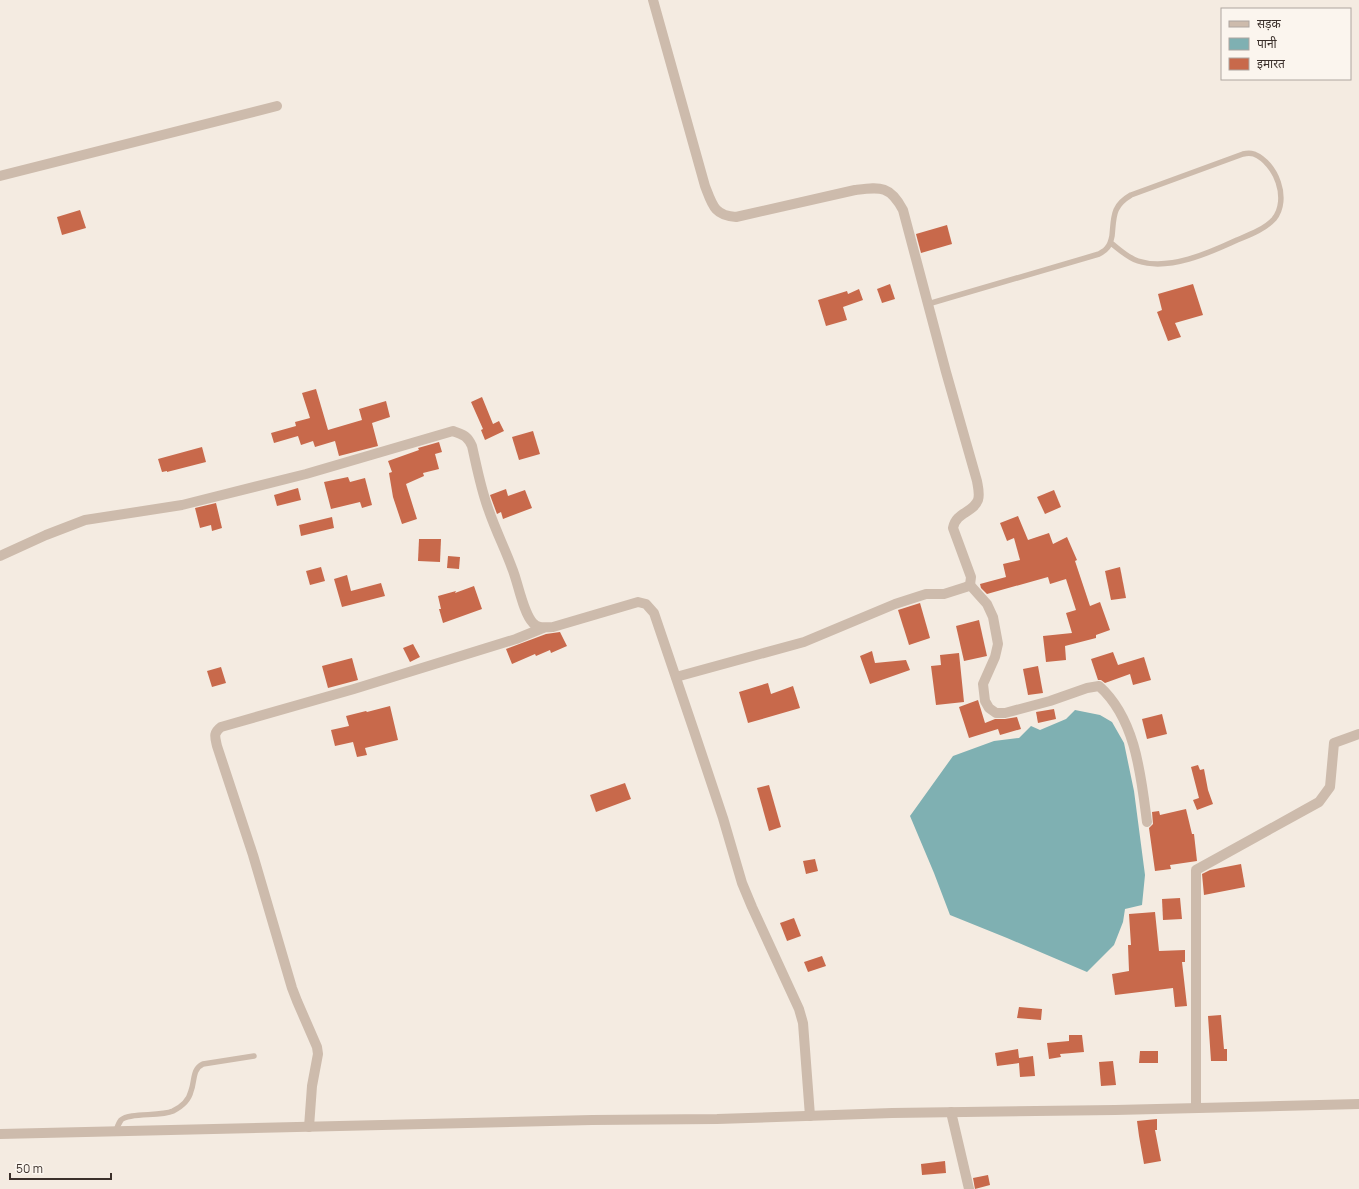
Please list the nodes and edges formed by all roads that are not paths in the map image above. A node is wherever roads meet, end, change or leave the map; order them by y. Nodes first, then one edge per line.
1 (653, 0) edge
2 (277, 106) dead end
3 (0, 176) edge
4 (1111, 243) junction
5 (928, 304) junction
6 (0, 556) edge
7 (970, 585) junction
8 (543, 628) junction
9 (676, 677) junction
10 (1359, 734) edge
11 (1147, 822) dead end
12 (254, 1056) dead end
13 (1359, 1104) edge
14 (1196, 1107) junction
15 (951, 1112) junction
16 (810, 1116) junction
17 (309, 1127) junction
18 (116, 1132) junction
19 (0, 1134) edge
20 (968, 1189) edge

1 - 5 street
2 - 3 street
4 - 4 lane
4 - 5 lane
5 - 7 street
6 - 8 street
7 - 9 street
7 - 11 street
8 - 9 street
8 - 17 street
9 - 16 street
10 - 14 street
12 - 18 lane
13 - 14 street
14 - 15 street
15 - 16 street
15 - 20 street
16 - 17 street
17 - 18 street
18 - 19 street

